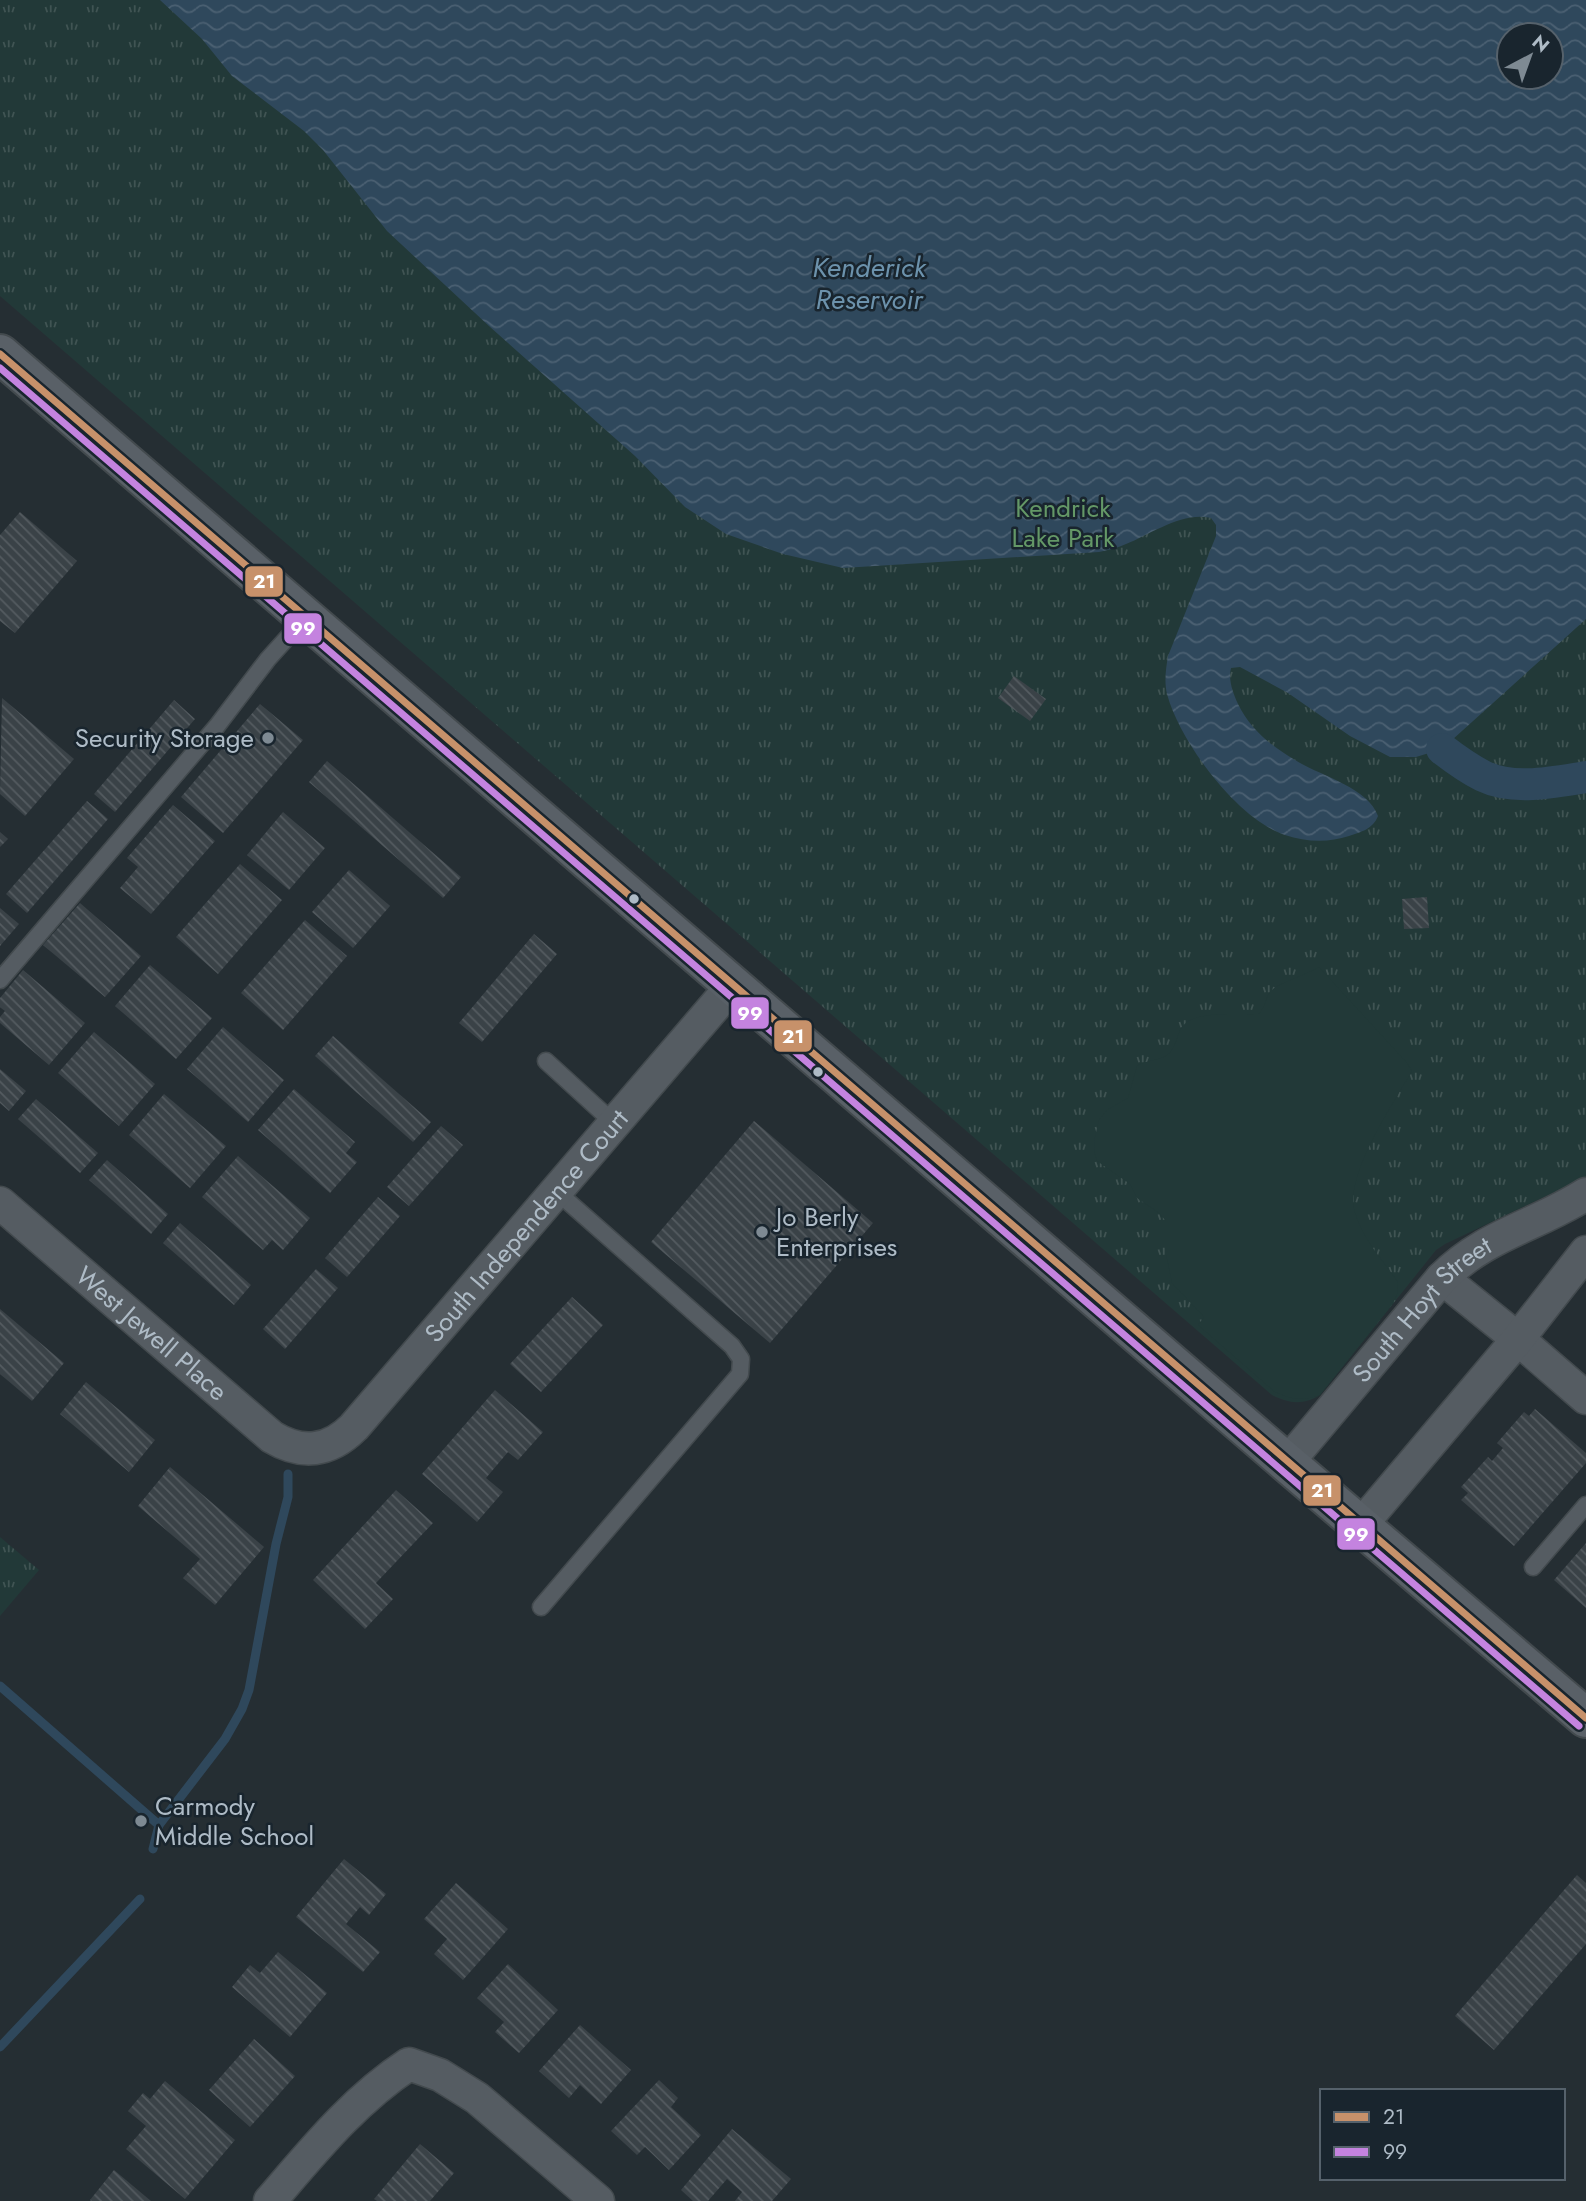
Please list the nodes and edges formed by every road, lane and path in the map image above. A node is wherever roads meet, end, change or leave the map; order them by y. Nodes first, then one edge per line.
1 (0, 354) edge
2 (306, 617) junction
3 (0, 980) edge
4 (733, 985) junction
5 (546, 1061) dead end
6 (614, 1124) junction
7 (556, 1191) junction
8 (1586, 1194) edge
9 (0, 1203) edge
10 (1586, 1252) edge
11 (1442, 1278) junction
12 (1518, 1339) junction
13 (1586, 1398) edge
14 (308, 1450) joint
15 (1287, 1463) junction
16 (1586, 1505) edge
17 (1361, 1525) junction
18 (1533, 1567) dead end
19 (541, 1607) dead end
20 (1586, 1717) edge
21 (270, 2201) edge
22 (598, 2201) edge

1 - 2 main road
2 - 3 lane
2 - 4 main road
4 - 6 street, South Independence Court
4 - 15 main road
5 - 6 lane
6 - 7 street, South Independence Court
7 - 14 street, South Independence Court
7 - 19 lane
8 - 11 street, South Hoyt Street
9 - 14 street, West Jewell Place
10 - 12 street
11 - 12 street
11 - 15 street, South Hoyt Street
12 - 13 street
12 - 17 street
15 - 17 main road
16 - 18 lane
17 - 20 main road
21 - 22 street

